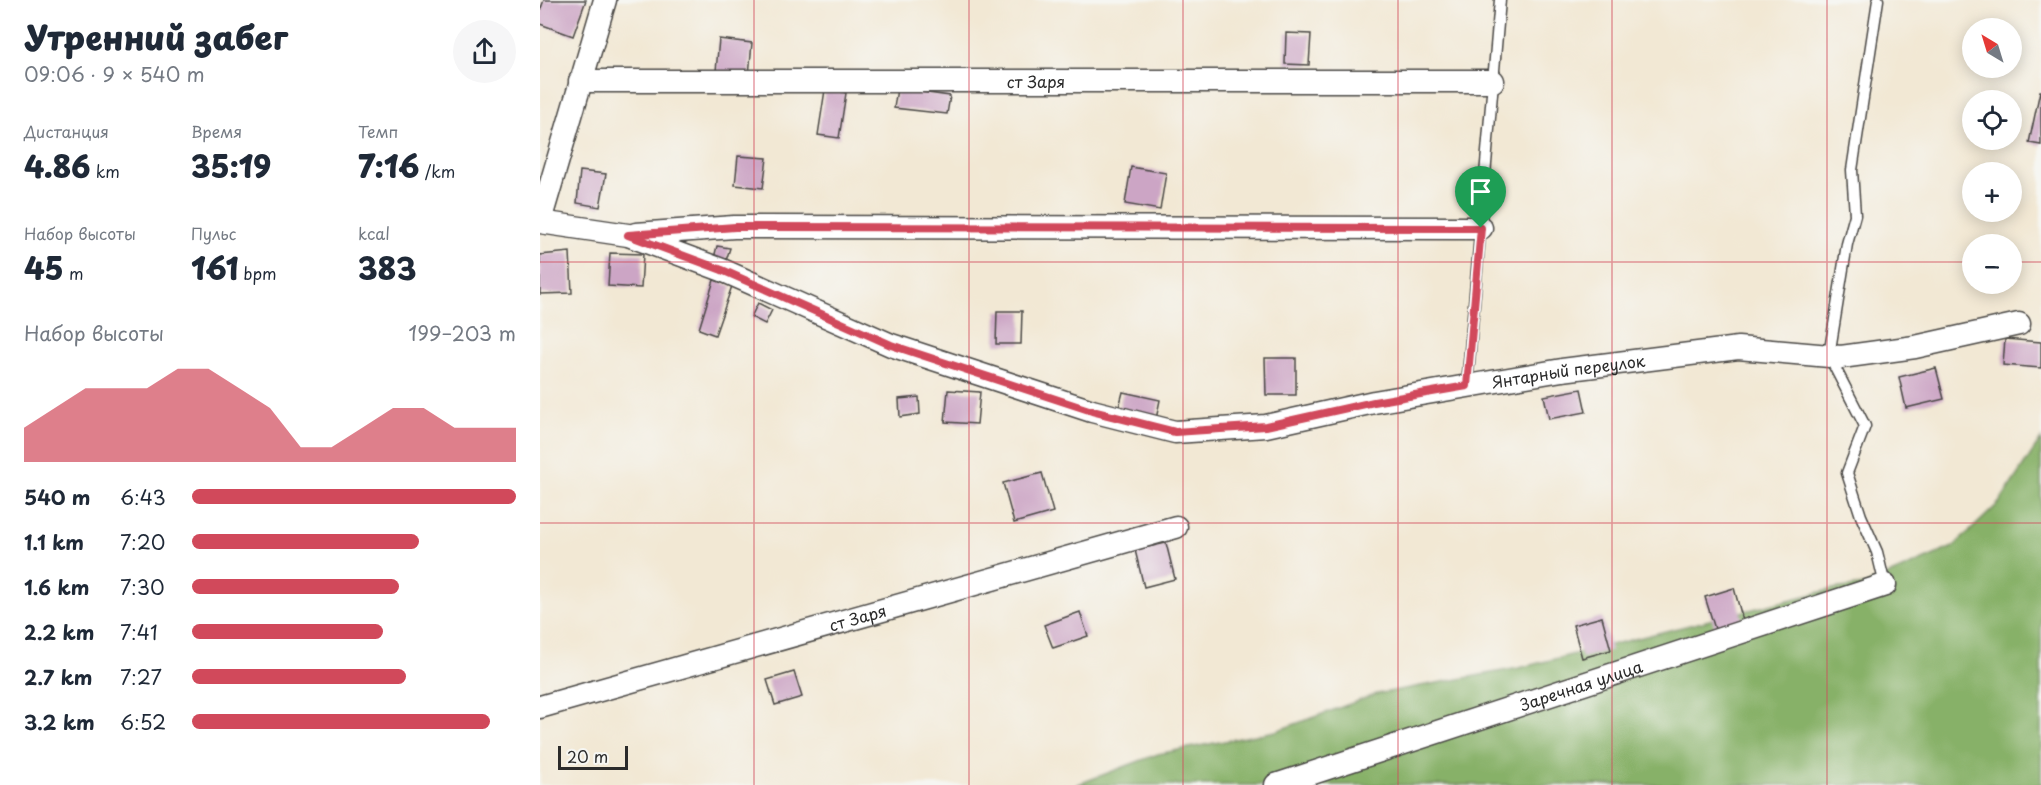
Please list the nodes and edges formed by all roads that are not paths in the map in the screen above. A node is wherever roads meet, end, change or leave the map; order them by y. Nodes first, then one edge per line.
1 (605, 0) edge
2 (1500, 0) edge
3 (1878, 0) edge
4 (580, 81) junction
5 (1493, 81) junction
6 (540, 221) edge
7 (1481, 228) junction
8 (628, 235) junction
9 (2019, 324) dead end
10 (1829, 356) junction
11 (1467, 386) junction
12 (1176, 527) dead end
13 (1885, 585) joint
14 (540, 707) edge
15 (1276, 785) edge

1 - 4 street
2 - 5 lane
3 - 10 lane
4 - 5 street, ст Заря
4 - 6 street
5 - 7 lane
6 - 8 street, Янтарный переулок
7 - 8 street
7 - 11 lane
8 - 11 street, Янтарный переулок
9 - 10 street, Янтарный переулок
10 - 11 street, Янтарный переулок
10 - 13 lane
12 - 14 street, ст Заря
13 - 15 street, Заречная улица

